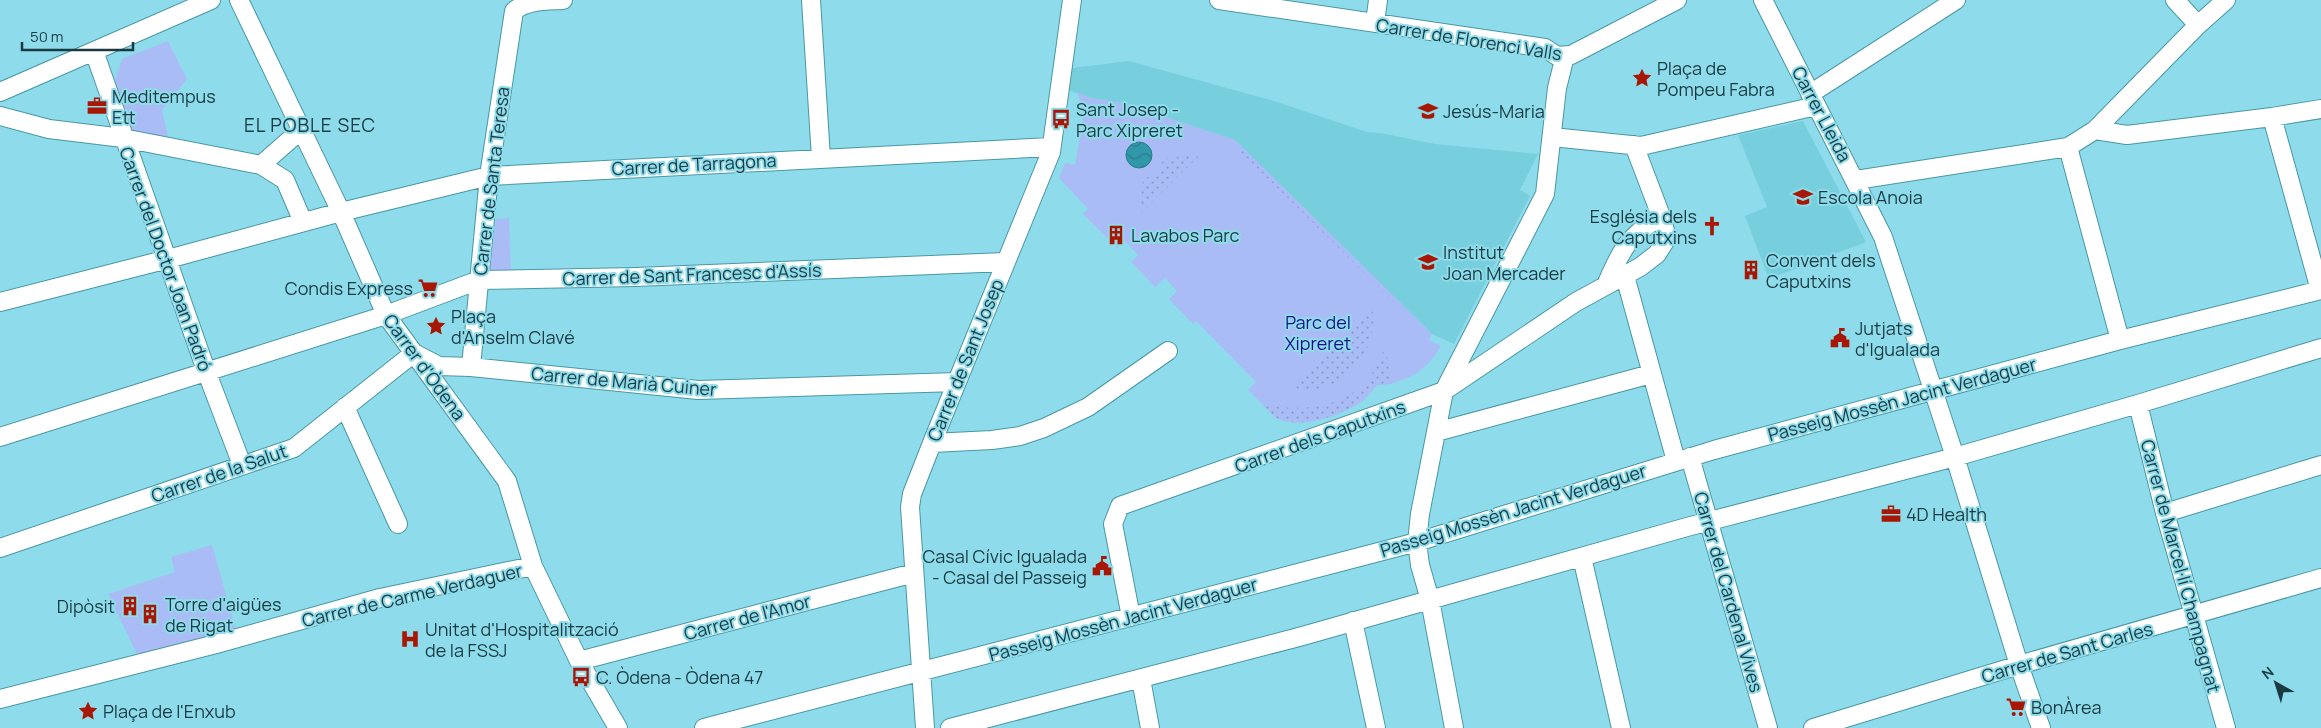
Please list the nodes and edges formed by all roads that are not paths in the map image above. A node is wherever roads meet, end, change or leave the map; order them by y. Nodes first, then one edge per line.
1 (211, 0) edge
2 (239, 0) edge
3 (563, 0) edge
4 (811, 0) edge
5 (1072, 0) edge
6 (1219, 0) edge
7 (1378, 0) edge
8 (1676, 0) edge
9 (1763, 0) edge
10 (1956, 0) edge
11 (2175, 0) edge
12 (2226, 0) edge
13 (509, 5) edge
14 (1375, 24) junction
15 (2198, 25) junction
16 (94, 51) junction
17 (1565, 56) junction
18 (0, 92) edge
19 (1813, 100) junction
20 (2321, 109) edge
21 (2112, 110) junction
22 (0, 116) edge
23 (2272, 117) junction
24 (301, 130) junction
25 (2095, 130) junction
26 (2127, 135) junction
27 (1552, 137) junction
28 (123, 138) junction
29 (1634, 145) junction
30 (1051, 147) junction
31 (2068, 147) junction
32 (821, 158) junction
33 (261, 165) junction
34 (489, 176) junction
35 (1856, 180) junction
36 (341, 212) junction
37 (1661, 216) junction
38 (302, 222) junction
39 (168, 259) junction
40 (1004, 262) junction
41 (1625, 276) junction
42 (479, 280) junction
43 (1606, 285) junction
44 (2320, 290) edge
45 (0, 302) edge
46 (386, 315) junction
47 (2120, 340) junction
48 (2321, 348) edge
49 (1168, 351) dead end
50 (414, 354) junction
51 (471, 367) junction
52 (207, 373) junction
53 (1651, 374) junction
54 (956, 382) junction
55 (1933, 390) junction
56 (1444, 391) junction
57 (2138, 404) junction
58 (345, 407) junction
59 (1436, 432) junction
60 (0, 437) edge
61 (932, 443) junction
62 (1955, 457) junction
63 (1683, 459) junction
64 (242, 465) junction
65 (2321, 466) edge
66 (2165, 513) junction
67 (1710, 522) junction
68 (398, 524) dead end
69 (1417, 542) junction
70 (0, 548) edge
71 (1582, 557) junction
72 (533, 566) junction
73 (914, 574) junction
74 (2321, 578) edge
75 (1430, 600) junction
76 (1131, 616) junction
77 (2195, 616) junction
78 (1353, 621) junction
79 (579, 661) junction
80 (2019, 665) junction
81 (922, 671) junction
82 (1141, 679) junction
83 (0, 700) edge
84 (618, 728) edge
85 (704, 728) edge
86 (925, 728) edge
87 (950, 728) edge
88 (1150, 728) edge
89 (1376, 728) edge
90 (1454, 728) edge
91 (1621, 728) edge
92 (1768, 728) edge
93 (1813, 728) edge
94 (2041, 728) edge
95 (2226, 728) edge

1 - 16 street
2 - 24 street, Carrer d'Òdena
3 - 13 street
4 - 32 street
5 - 30 street, Carrer de Sant Josep
6 - 14 street, Carrer de Florenci Valls
7 - 14 street
8 - 17 street, Carrer de Florenci Valls
9 - 19 street, Carrer Lleida
10 - 19 street
11 - 15 street
12 - 15 street
13 - 34 street, Carrer de Santa Teresa
14 - 17 street, Carrer de Florenci Valls
15 - 21 street
16 - 18 street
16 - 28 street, Carrer del Doctor Joan Padró
17 - 27 street
19 - 29 street
19 - 35 street, Carrer Lleida
20 - 23 street
21 - 25 street
21 - 26 street
22 - 28 street
23 - 26 street
23 - 44 street
24 - 33 street
24 - 36 street, Carrer d'Òdena
25 - 26 street
25 - 31 street
27 - 29 street
27 - 56 street
28 - 33 street
28 - 39 street, Carrer del Doctor Joan Padró
29 - 37 street, Carrer dels Caputxins
30 - 32 street, Carrer de Tarragona
30 - 40 street, Carrer de Sant Josep
31 - 35 street
31 - 47 street
32 - 34 street, Carrer de Tarragona
33 - 38 street
34 - 36 street, Carrer de Tarragona
34 - 42 street, Carrer de Santa Teresa
35 - 55 street, Carrer Lleida
36 - 38 street, Carrer de Tarragona
36 - 46 street, Carrer d'Òdena
37 - 41 street, Carrer dels Caputxins
37 - 43 street
38 - 39 street, Carrer de Tarragona
39 - 45 street, Carrer de Tarragona
39 - 52 street, Carrer del Doctor Joan Padró
40 - 42 street, Carrer de Sant Francesc d'Assís
40 - 54 street, Carrer de Sant Josep
41 - 43 street, Carrer dels Caputxins
41 - 53 street, Carrer del Cardenal Vives
42 - 46 street, Carrer de Sant Francesc d'Assís
42 - 51 street, Carrer de Santa Teresa
43 - 56 street, Carrer dels Caputxins
44 - 47 street, Passeig Mossèn Jacint Verdaguer
46 - 50 street, Carrer d'Òdena
46 - 52 street, Carrer de Sant Francesc d'Assís
47 - 55 street, Passeig Mossèn Jacint Verdaguer
48 - 57 street
49 - 61 street
50 - 51 street, Carrer de Marià Cuiner
50 - 58 street, Carrer de la Salut
50 - 72 street, Carrer d'Òdena
51 - 54 street, Carrer de Marià Cuiner
52 - 60 street, Carrer de Sant Francesc d'Assís
52 - 64 street, Carrer del Doctor Joan Padró
53 - 59 street
53 - 63 street, Carrer del Cardenal Vives
54 - 61 street, Carrer de Sant Josep
55 - 62 street, Carrer Lleida
55 - 63 street, Passeig Mossèn Jacint Verdaguer
56 - 59 street
56 - 76 street, Carrer dels Caputxins
57 - 62 street
57 - 66 street, Carrer de Marcel·lí Champagnat
58 - 64 street, Carrer de la Salut
58 - 68 street
59 - 69 street
61 - 73 street, Carrer de Sant Josep
62 - 67 street
62 - 80 street, Carrer Lleida
63 - 67 street, Carrer del Cardenal Vives
63 - 69 street, Passeig Mossèn Jacint Verdaguer
64 - 70 street, Carrer de la Salut
65 - 66 street
66 - 77 street, Carrer de Marcel·lí Champagnat
67 - 71 street
67 - 92 street, Carrer del Cardenal Vives
69 - 75 street
69 - 76 street, Passeig Mossèn Jacint Verdaguer
71 - 75 street
71 - 91 street
72 - 79 street, Carrer d'Òdena
72 - 83 street, Carrer de Carme Verdaguer
73 - 79 street, Carrer de l'Amor
73 - 81 street, Carrer de Sant Josep
74 - 77 street, Carrer de Sant Carles
75 - 78 street
75 - 90 street
76 - 81 street, Passeig Mossèn Jacint Verdaguer
77 - 80 street, Carrer de Sant Carles
77 - 95 street, Carrer de Marcel·lí Champagnat
78 - 82 street
78 - 89 street
79 - 84 street, Carrer d'Òdena
80 - 93 street, Carrer de Sant Carles
80 - 94 street, Carrer Lleida
81 - 85 street, Passeig Mossèn Jacint Verdaguer
81 - 86 street, Carrer de Sant Josep
82 - 87 street
82 - 88 street

